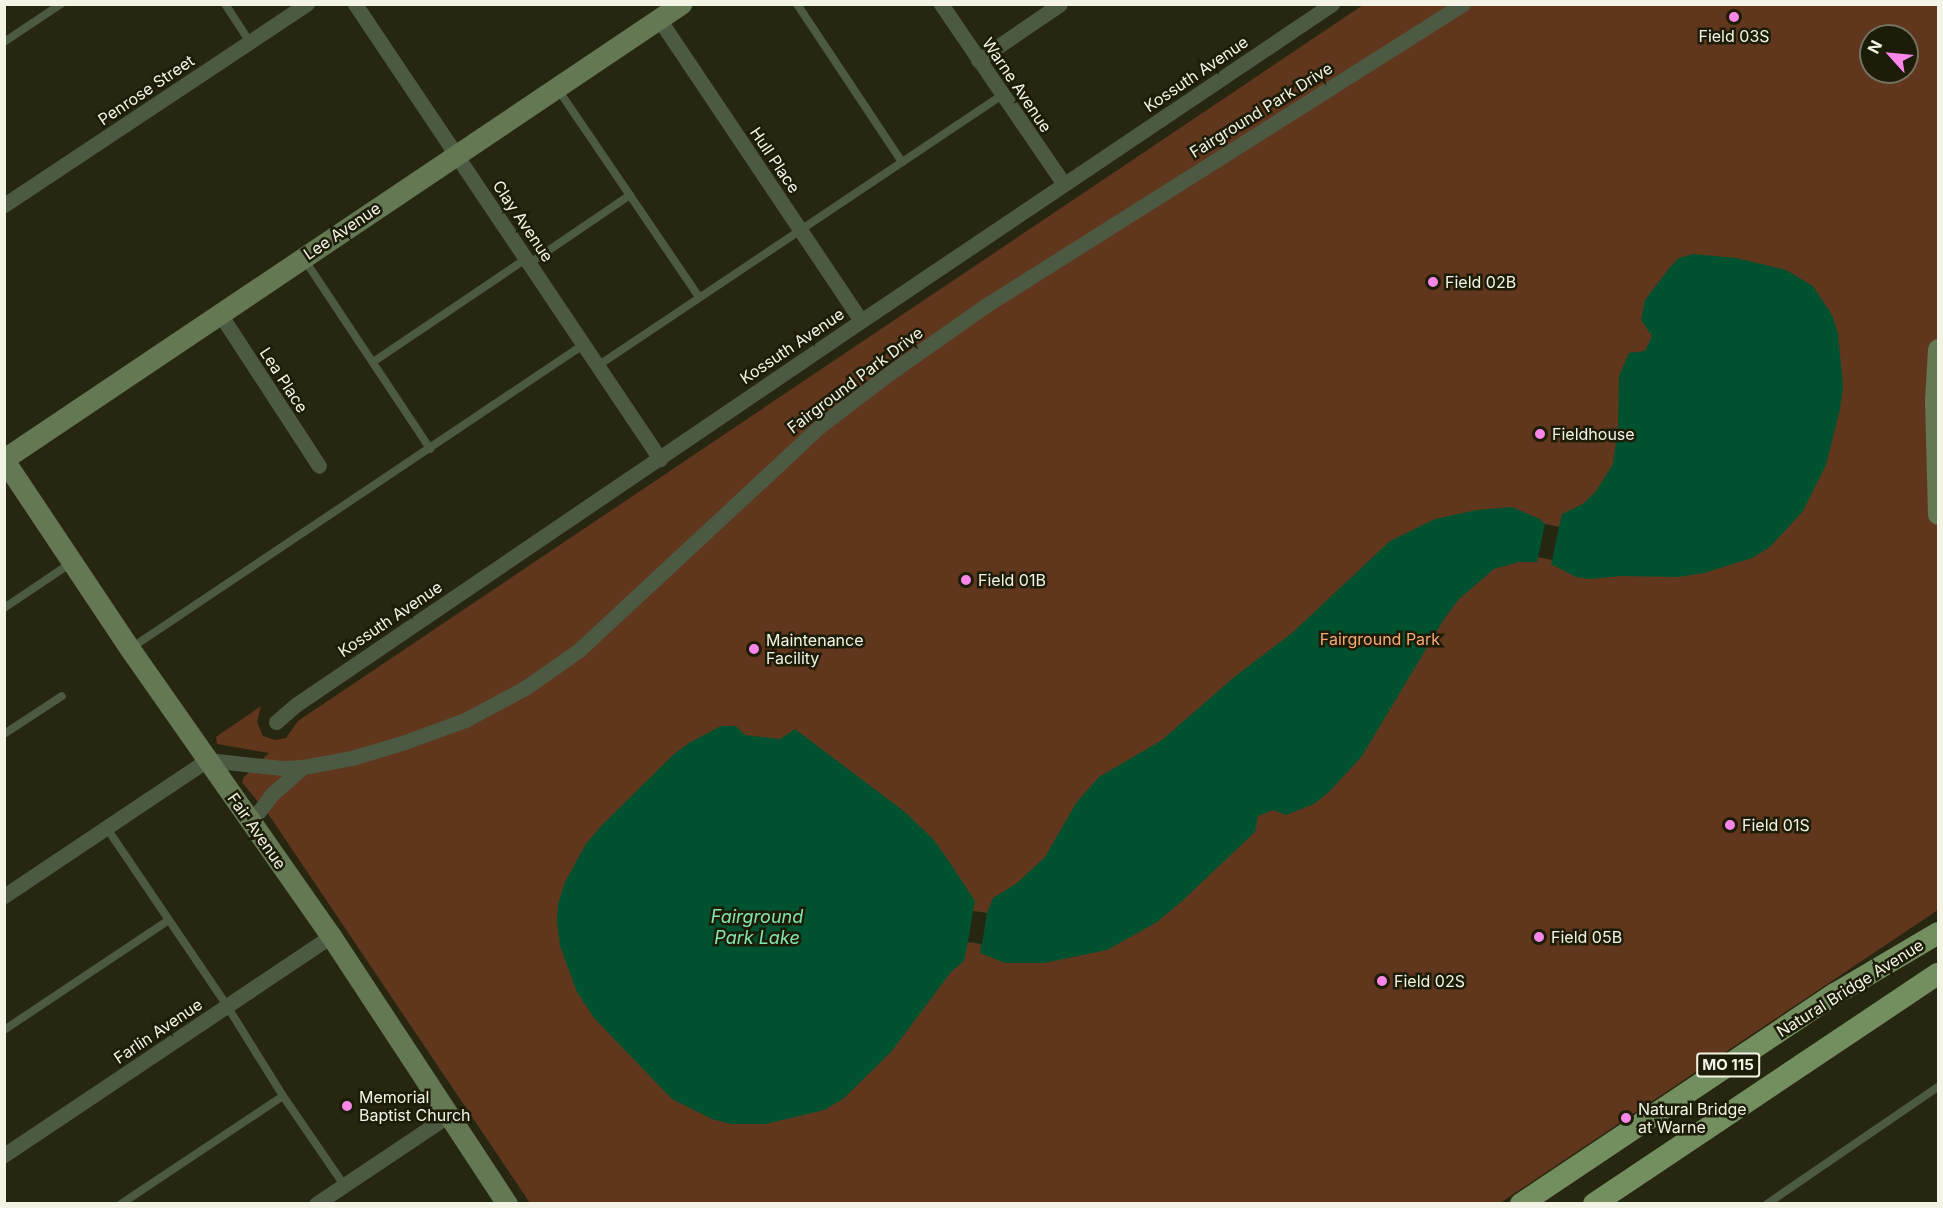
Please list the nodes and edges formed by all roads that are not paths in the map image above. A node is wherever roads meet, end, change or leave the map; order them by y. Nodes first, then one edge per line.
1 (61, 4) edge
2 (225, 4) edge
3 (307, 4) edge
4 (355, 4) edge
5 (681, 4) edge
6 (797, 4) edge
7 (942, 4) edge
8 (1060, 4) edge
9 (1332, 4) edge
10 (1463, 4) edge
11 (659, 19) junction
12 (4, 42) edge
13 (250, 42) junction
14 (978, 60) junction
15 (556, 86) junction
16 (1002, 95) junction
17 (457, 154) junction
18 (902, 162) junction
19 (1064, 184) junction
20 (630, 195) junction
21 (4, 205) edge
22 (800, 230) junction
23 (303, 258) junction
24 (528, 260) junction
25 (699, 297) junction
26 (220, 314) junction
27 (861, 321) junction
28 (583, 345) junction
29 (1938, 349) edge
30 (373, 362) junction
31 (598, 365) junction
32 (430, 449) junction
33 (4, 459) edge
34 (660, 459) junction
35 (319, 466) dead end
36 (1938, 514) edge
37 (72, 562) junction
38 (4, 608) edge
39 (130, 649) junction
40 (62, 696) dead end
41 (276, 722) dead end
42 (4, 734) edge
43 (207, 760) junction
44 (303, 767) junction
45 (251, 822) junction
46 (106, 827) junction
47 (4, 896) edge
48 (169, 920) junction
49 (1938, 933) edge
50 (331, 936) junction
51 (1938, 974) edge
52 (227, 1006) junction
53 (4, 1030) edge
54 (1938, 1086) edge
55 (283, 1096) junction
56 (449, 1115) junction
57 (4, 1155) edge
58 (344, 1185) junction
59 (1609, 1199) edge
60 (121, 1203) edge
61 (316, 1203) edge
62 (507, 1203) edge
63 (1521, 1203) edge
64 (1767, 1203) edge

1 - 12 lane
2 - 13 lane
3 - 13 street, Penrose Street
4 - 17 street, Clay Avenue
5 - 11 street, Lee Avenue
6 - 18 lane
7 - 14 street, Warne Avenue
8 - 14 street
9 - 19 street, Kossuth Avenue
10 - 44 street, Fairground Park Drive
11 - 15 street, Lee Avenue
11 - 22 street, Hull Place
13 - 21 street, Penrose Street
14 - 16 street, Warne Avenue
15 - 17 street, Lee Avenue
15 - 20 lane
16 - 18 lane
16 - 19 street, Warne Avenue
17 - 23 street, Lee Avenue
17 - 24 street, Clay Avenue
18 - 22 lane
19 - 27 street, Kossuth Avenue
20 - 24 lane
20 - 25 lane
22 - 25 lane
22 - 27 street, Hull Place
23 - 26 street, Lee Avenue
23 - 30 lane
24 - 28 street, Clay Avenue
24 - 30 lane
25 - 31 lane
26 - 33 street, Lee Avenue
26 - 35 street, Lea Place
27 - 34 street, Kossuth Avenue
28 - 31 street, Clay Avenue
28 - 32 lane
29 - 36 street
30 - 32 lane
31 - 34 street, Clay Avenue
32 - 39 lane
33 - 37 street, Fair Avenue
34 - 41 street, Kossuth Avenue
37 - 38 lane
37 - 39 street, Fair Avenue
39 - 43 street, Fair Avenue
40 - 42 lane
43 - 44 street, Fairground Park Drive
43 - 45 street, Fair Avenue
43 - 46 street
44 - 45 street
45 - 50 street, Fair Avenue
46 - 47 street
46 - 48 lane
48 - 52 lane
48 - 53 lane
49 - 63 main road, Natural Bridge Avenue / MO 115
50 - 52 street, Farlin Avenue
50 - 56 street, Fair Avenue
51 - 59 main road, MO 115
52 - 55 lane
52 - 57 street, Farlin Avenue
54 - 64 lane
55 - 58 lane
55 - 60 lane
56 - 58 street
56 - 62 street, Fair Avenue
58 - 61 street

